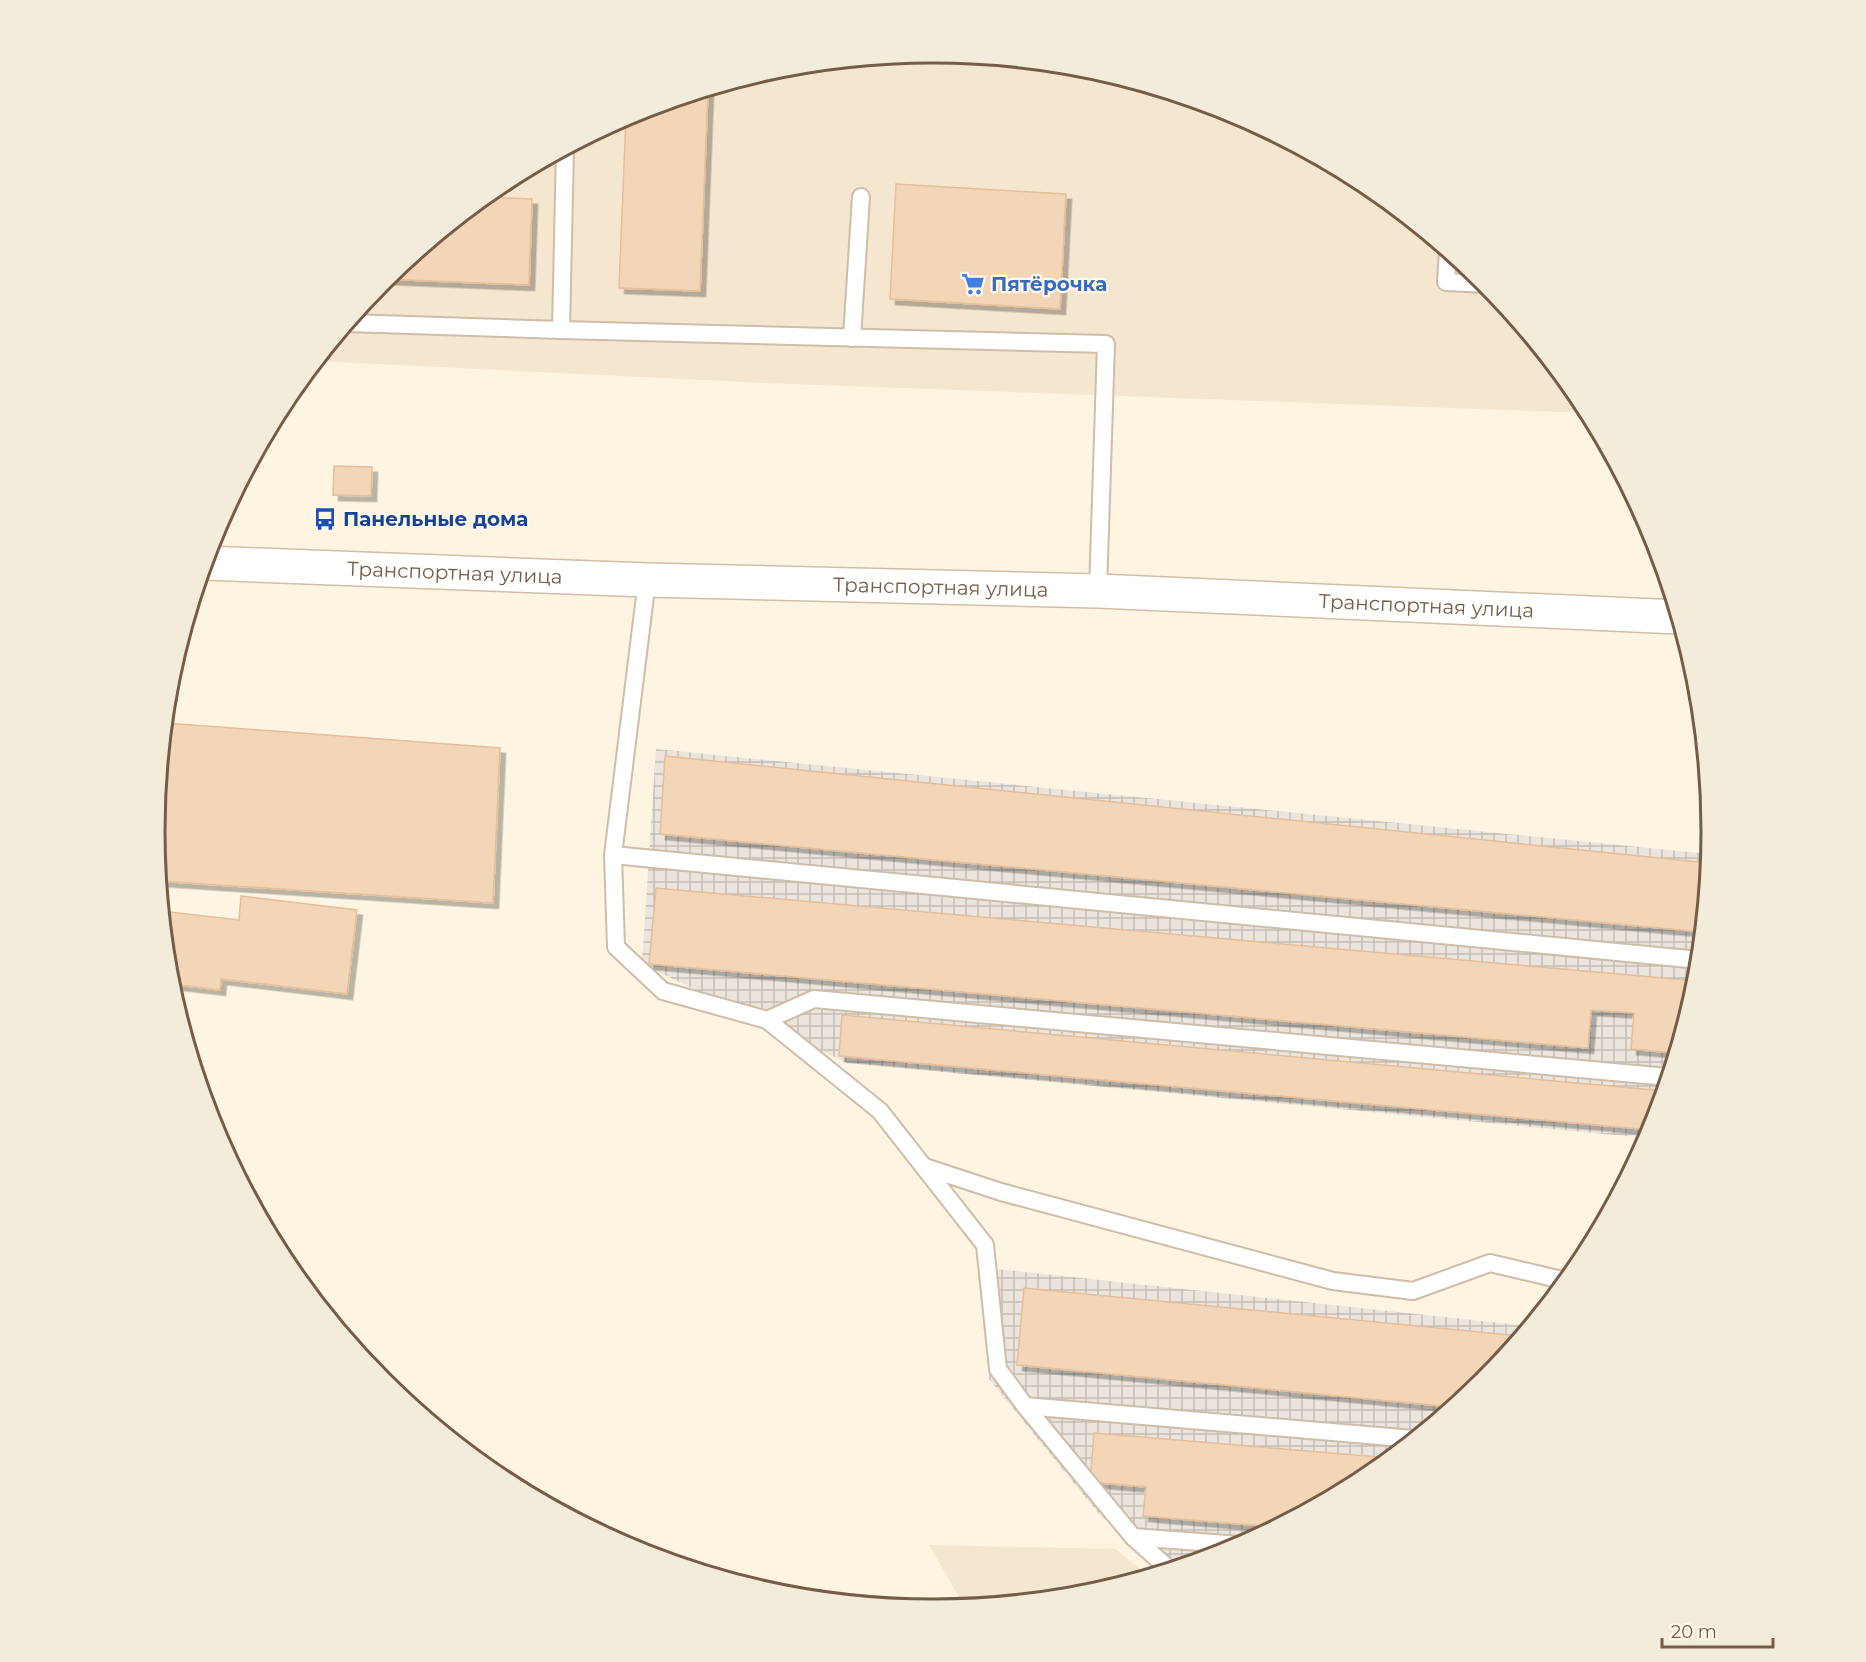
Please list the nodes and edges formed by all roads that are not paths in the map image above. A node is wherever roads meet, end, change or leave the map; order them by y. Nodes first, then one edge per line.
1 (565, 157) edge
2 (861, 197) dead end
3 (1447, 262) edge
4 (1471, 283) edge
5 (358, 323) edge
6 (561, 330) junction
7 (852, 338) junction
8 (213, 564) edge
9 (647, 580) junction
10 (1098, 591) junction
11 (1670, 617) edge
12 (613, 855) junction
13 (1690, 959) edge
14 (767, 1020) junction
15 (1661, 1076) edge
16 (924, 1167) junction
17 (1557, 1279) edge
18 (1025, 1406) junction
19 (1403, 1438) edge
20 (1133, 1537) junction
21 (1220, 1544) edge
22 (1163, 1563) edge

1 - 6 lane
2 - 7 lane
3 - 4 lane
5 - 6 lane
6 - 7 lane
7 - 10 lane
8 - 9 main road, Транспортная улица
9 - 10 main road, Транспортная улица
9 - 12 lane
10 - 11 main road, Транспортная улица
12 - 13 lane
12 - 14 lane
14 - 15 lane
14 - 16 lane
16 - 17 lane
16 - 18 lane
18 - 19 lane
18 - 20 lane
20 - 21 lane
20 - 22 lane

